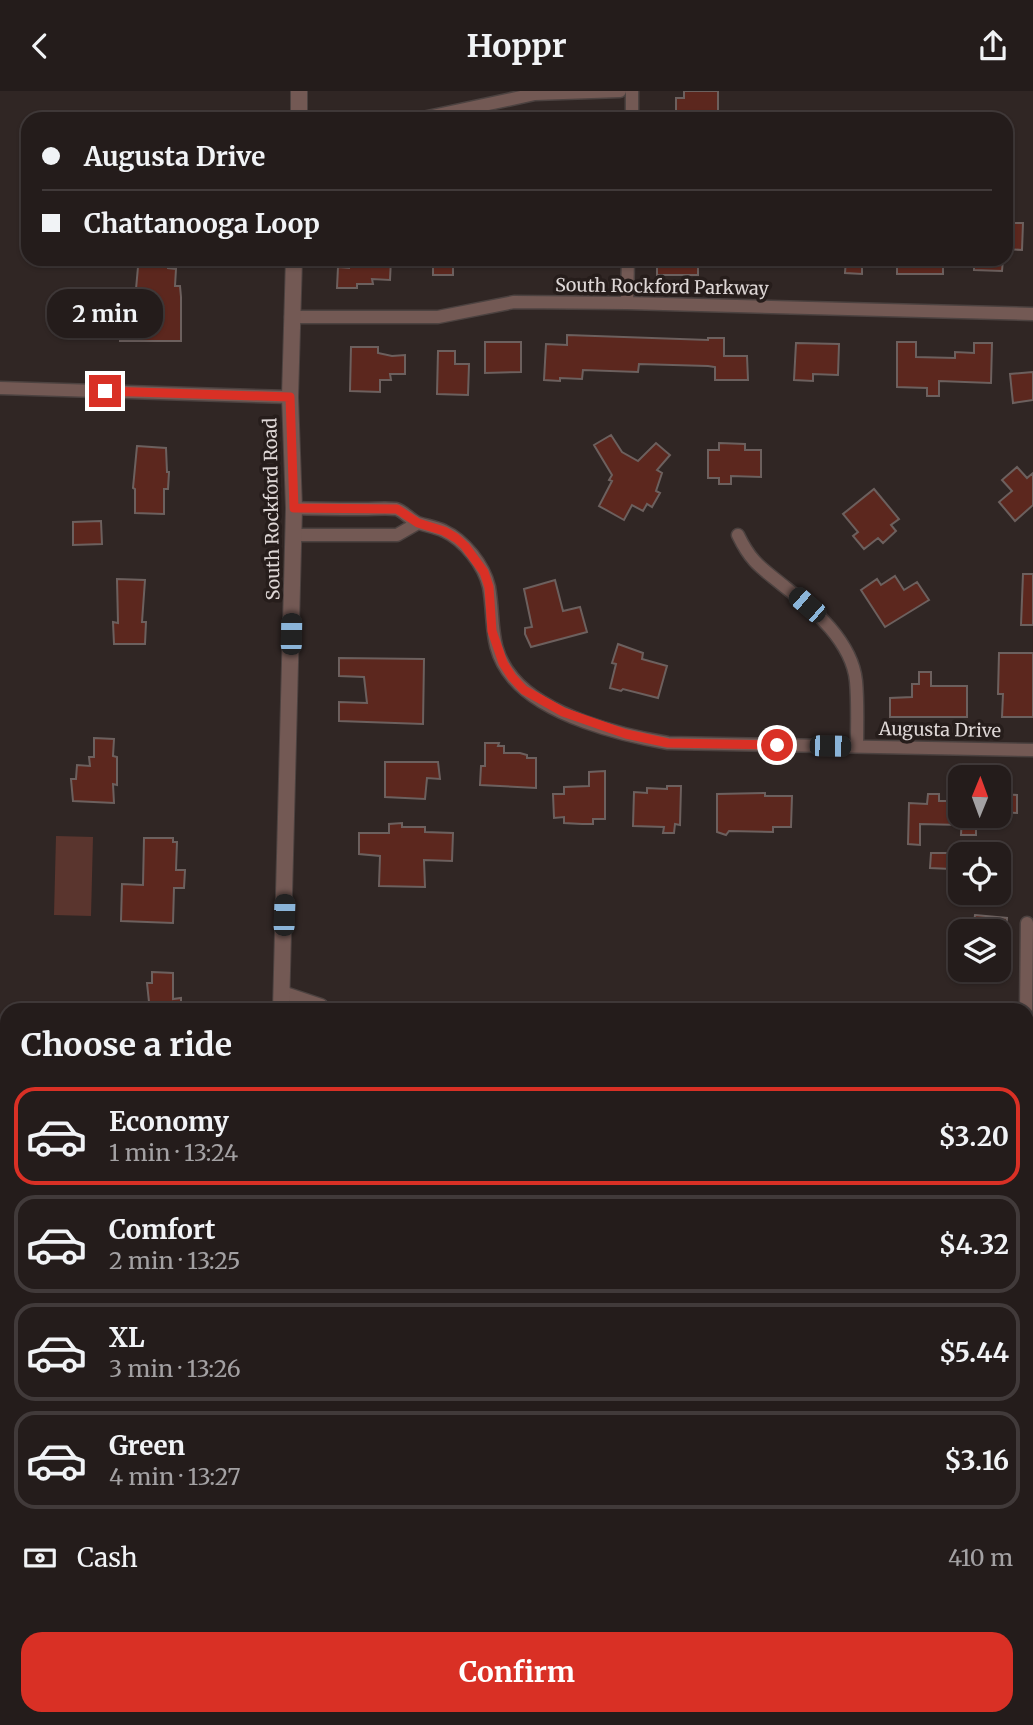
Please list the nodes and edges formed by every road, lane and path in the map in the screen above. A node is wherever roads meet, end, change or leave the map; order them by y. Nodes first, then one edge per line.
1 (299, 91) edge
2 (620, 91) edge
3 (632, 91) edge
4 (299, 112) edge
5 (451, 112) edge
6 (632, 112) edge
7 (294, 266) edge
8 (628, 266) edge
9 (627, 303) junction
10 (1033, 314) edge
11 (291, 317) junction
12 (0, 388) edge
13 (290, 397) junction
14 (294, 508) junction
15 (418, 523) junction
16 (294, 535) junction
17 (738, 535) dead end
18 (857, 746) junction
19 (1033, 750) edge
20 (1027, 923) dead end
21 (282, 992) junction
22 (281, 1003) edge
23 (313, 1003) edge
24 (1026, 1003) edge

1 - 4 street
2 - 5 street
3 - 6 street
7 - 11 street, South Rockford Road
8 - 9 street
9 - 10 street, South Rockford Parkway
9 - 11 street, South Rockford Parkway
11 - 13 street, South Rockford Road
12 - 13 street
13 - 14 street, South Rockford Road
14 - 15 street, Augusta Drive
14 - 16 street, South Rockford Road
15 - 16 street
15 - 18 street, Augusta Drive
16 - 21 street, South Rockford Road
17 - 18 street
18 - 19 street, Augusta Drive
20 - 24 street
21 - 22 street, South Rockford Road
21 - 23 street

